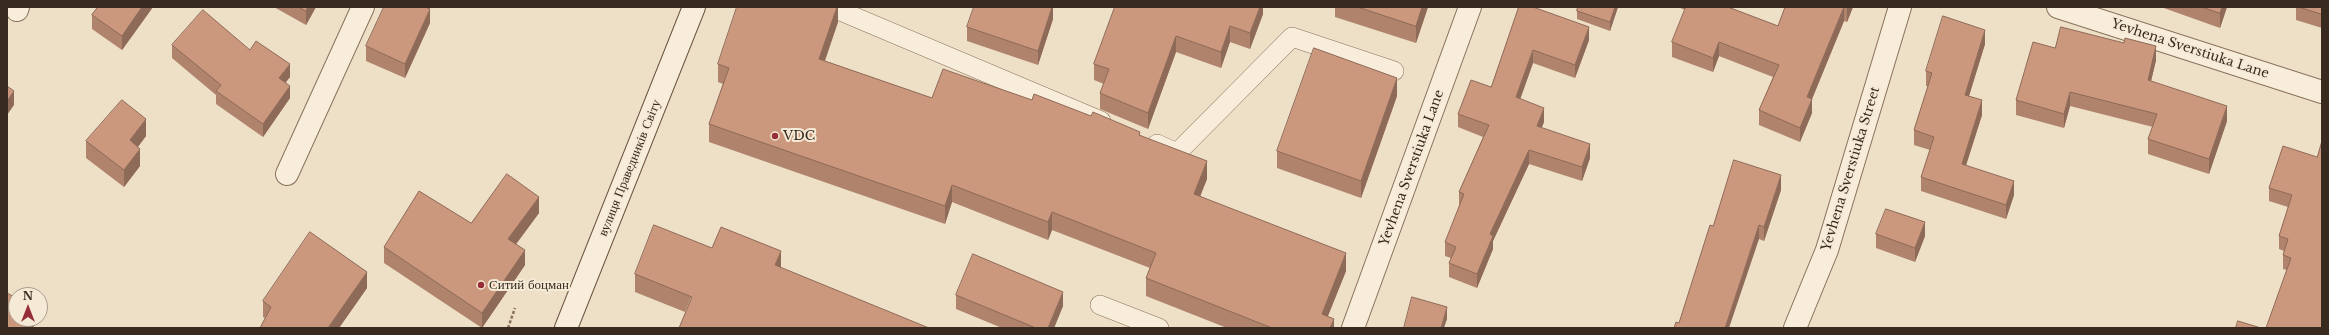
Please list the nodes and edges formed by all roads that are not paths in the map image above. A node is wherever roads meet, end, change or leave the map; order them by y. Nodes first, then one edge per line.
1 (363, 7) edge
2 (694, 7) edge
3 (831, 7) edge
4 (1470, 7) edge
5 (1900, 7) edge
6 (2058, 7) edge
7 (1394, 71) dead end
8 (2322, 92) edge
9 (1120, 129) edge
10 (1141, 138) edge
11 (287, 174) dead end
12 (1100, 305) dead end
13 (566, 328) edge
14 (1159, 328) edge
15 (1353, 328) edge
16 (1795, 328) edge

1 - 11 street
2 - 13 street, вулиця Праведників Світу
3 - 9 lane
4 - 15 street, Yevhena Sverstiuka Lane
5 - 16 street, Yevhena Sverstiuka Street
6 - 8 street, Yevhena Sverstiuka Lane
7 - 10 lane
12 - 14 lane

